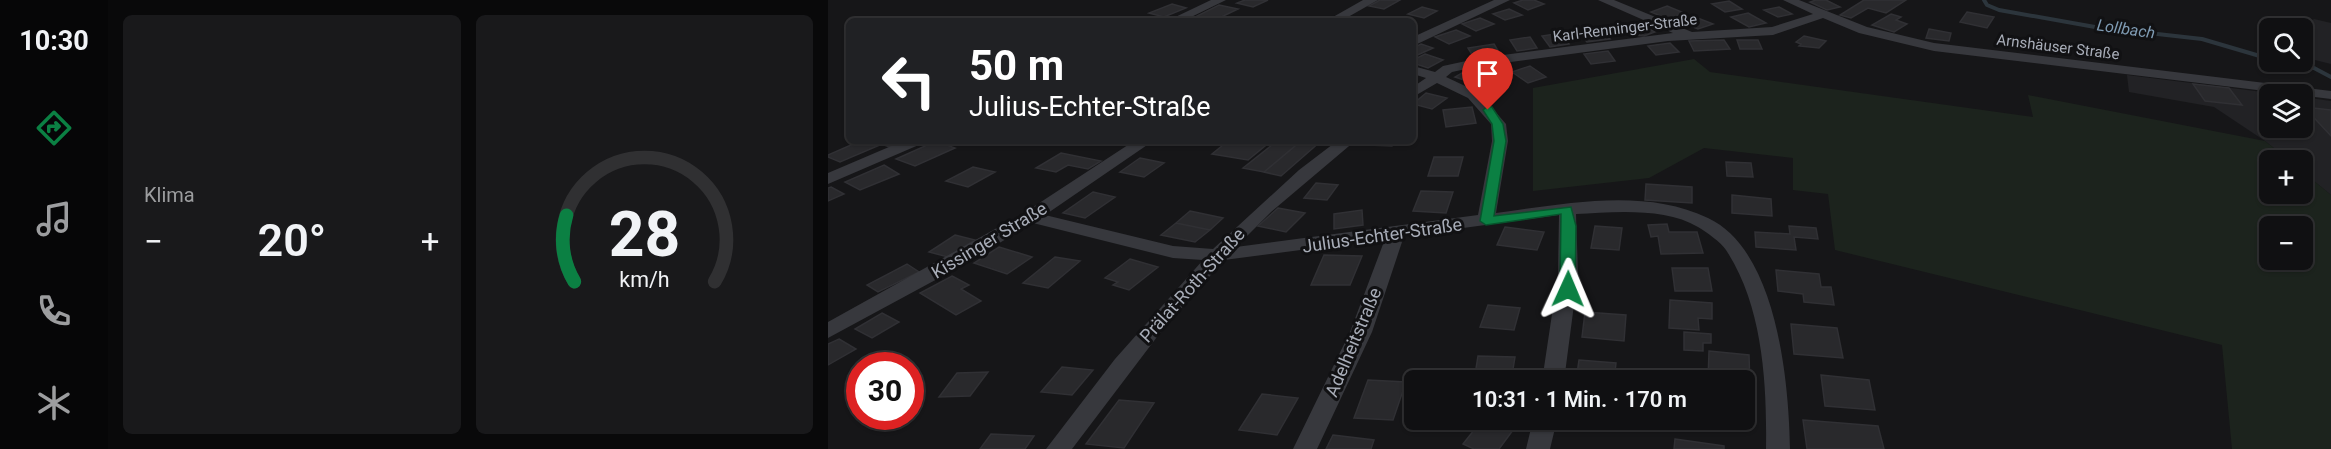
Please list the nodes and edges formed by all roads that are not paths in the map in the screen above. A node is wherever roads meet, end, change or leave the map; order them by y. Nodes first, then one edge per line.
1 (1220, 0) edge
2 (1372, 0) edge
3 (1504, 0) edge
4 (1604, 0) edge
5 (1788, 0) edge
6 (1821, 15) junction
7 (1180, 18) edge
8 (1338, 18) edge
9 (1690, 35) junction
10 (1416, 40) edge
11 (1416, 71) edge
12 (1434, 79) junction
13 (1416, 91) edge
14 (2331, 95) edge
15 (909, 144) edge
16 (1140, 144) edge
17 (1343, 144) edge
18 (828, 179) edge
19 (1567, 209) junction
20 (1030, 217) junction
21 (1486, 221) junction
22 (1396, 233) junction
23 (1218, 255) junction
24 (828, 331) edge
25 (1555, 370) edge
26 (1543, 430) edge
27 (1058, 449) edge
28 (1305, 449) edge
29 (1538, 449) edge
30 (1778, 449) edge

1 - 7 street
2 - 8 street
3 - 10 street
4 - 9 street
5 - 6 street, Arnshäuser Straße
6 - 9 street, Karl-Renninger-Straße
6 - 14 street, Arnshäuser Straße
9 - 12 street, Karl-Renninger-Straße
11 - 12 street
12 - 13 street
12 - 21 street
15 - 18 street
16 - 20 street, Kissinger Straße
17 - 23 street, Prälat-Roth-Straße
19 - 21 street, Julius-Echter-Straße
19 - 25 street
19 - 30 street, Julius-Echter-Straße
20 - 23 street, Julius-Echter-Straße
20 - 24 street, Kissinger Straße
21 - 22 street, Julius-Echter-Straße
22 - 23 street, Julius-Echter-Straße
22 - 28 street, Adelheitstraße
23 - 27 street, Prälat-Roth-Straße
26 - 29 street

